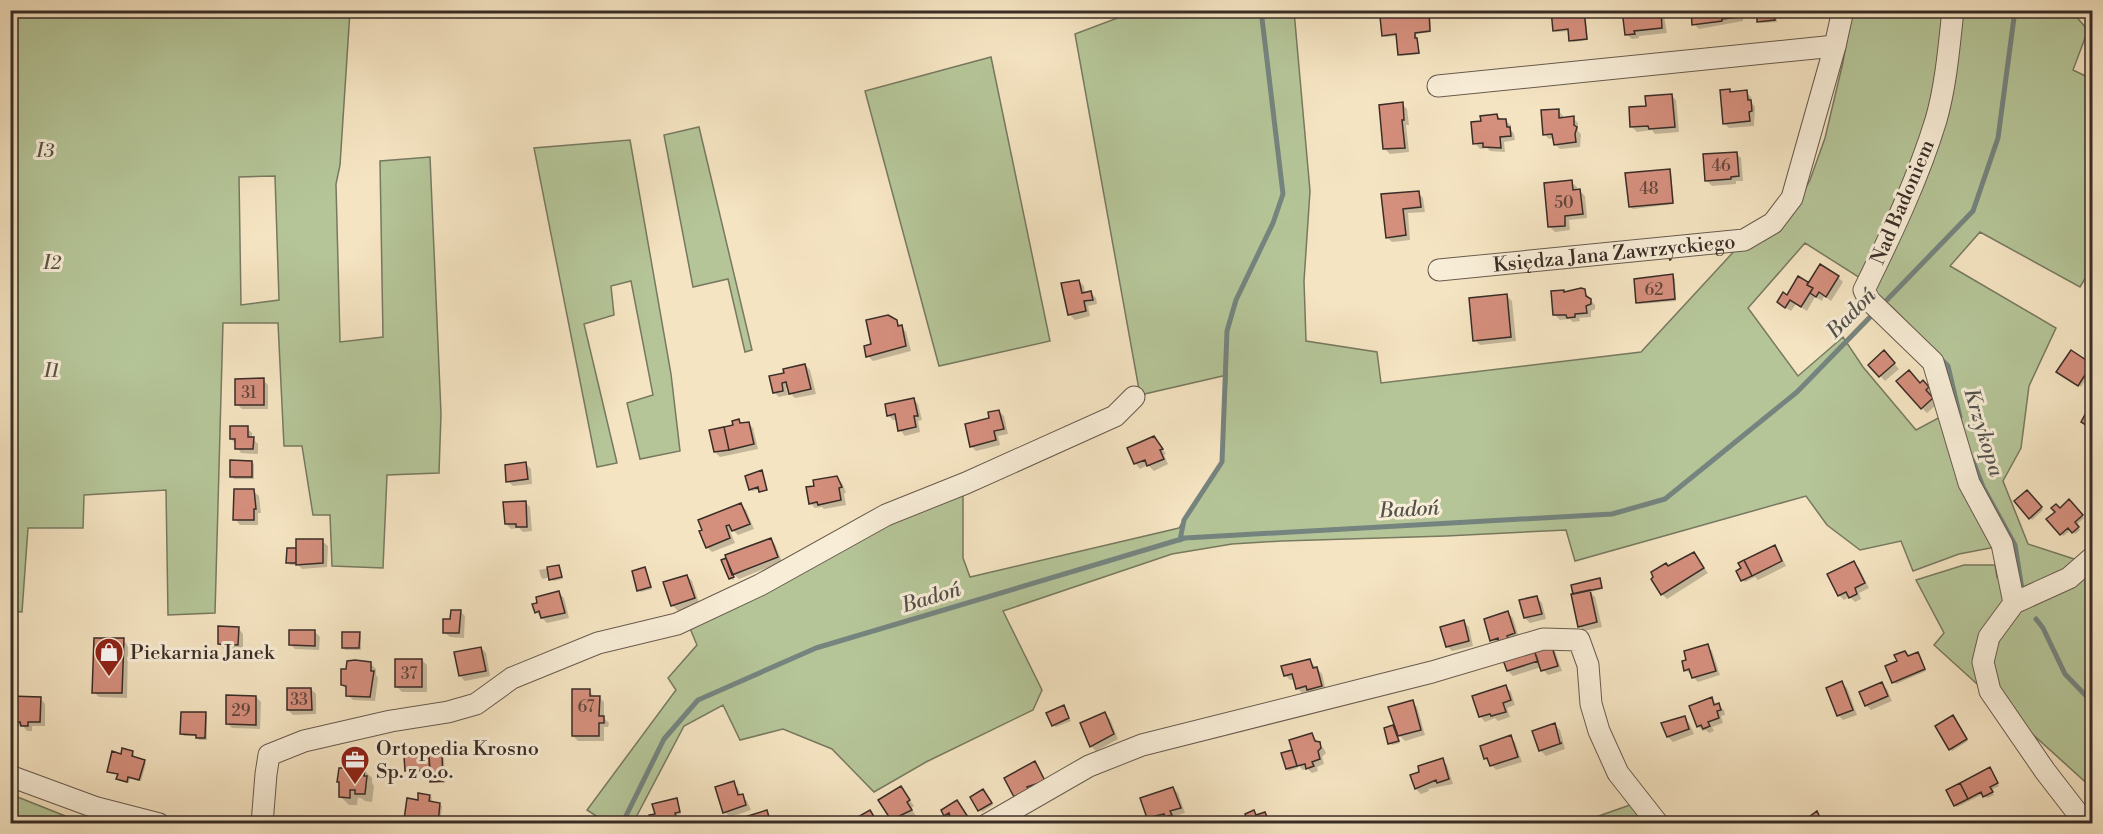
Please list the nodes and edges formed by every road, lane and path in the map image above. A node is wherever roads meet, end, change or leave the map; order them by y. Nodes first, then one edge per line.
1 (1843, 10) edge
2 (1953, 10) edge
3 (1835, 46) junction
4 (1438, 86) dead end
5 (1439, 270) dead end
6 (1134, 397) dead end
7 (2092, 558) edge
8 (2014, 603) junction
9 (10, 776) edge
10 (159, 824) edge
11 (262, 824) edge
12 (988, 824) edge
13 (1658, 824) edge
14 (2086, 824) edge

1 - 3 street, Księdza Jana Zawrzyckiego
2 - 8 street, Nad Badoniem
3 - 4 street
3 - 5 street, Księdza Jana Zawrzyckiego
6 - 11 street
7 - 8 street
8 - 14 street
9 - 10 street
12 - 13 street

